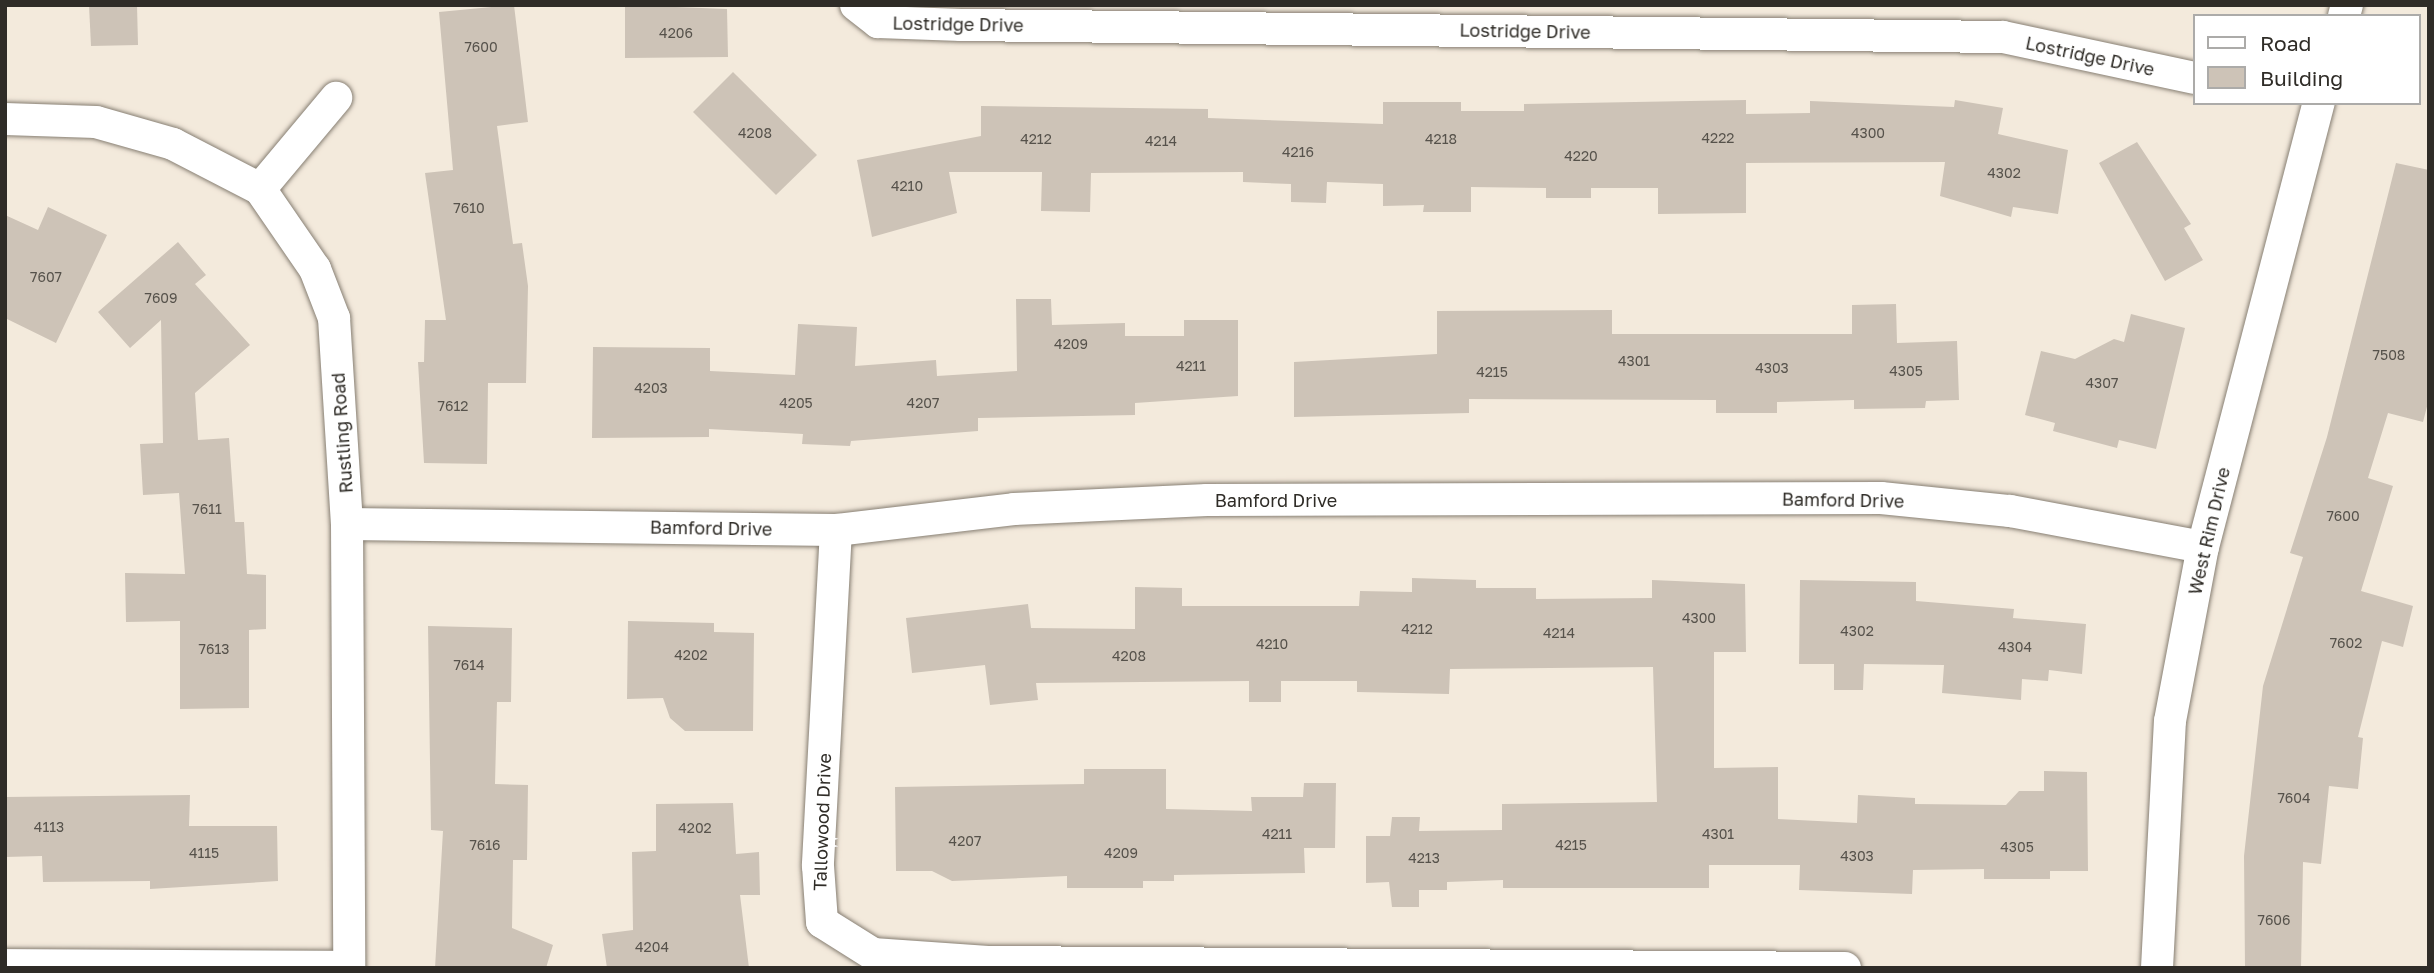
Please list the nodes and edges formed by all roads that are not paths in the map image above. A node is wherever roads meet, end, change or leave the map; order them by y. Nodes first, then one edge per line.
1 (856, 5) edge
2 (2192, 78) edge
3 (335, 98) dead end
4 (2316, 105) edge
5 (5, 118) edge
6 (260, 189) junction
7 (347, 523) junction
8 (836, 530) junction
9 (2203, 547) junction
10 (5, 965) edge
11 (349, 968) edge
12 (1844, 968) edge
13 (2157, 968) edge

1 - 2 street, Lostridge Drive
3 - 6 street
4 - 9 street, West Rim Drive
5 - 6 street, Rustling Road
6 - 7 street, Rustling Road
7 - 8 street, Bamford Drive
7 - 11 street, Rustling Road
8 - 9 street, Bamford Drive
8 - 12 street, Tallowood Drive
9 - 13 street, West Rim Drive
10 - 11 street

